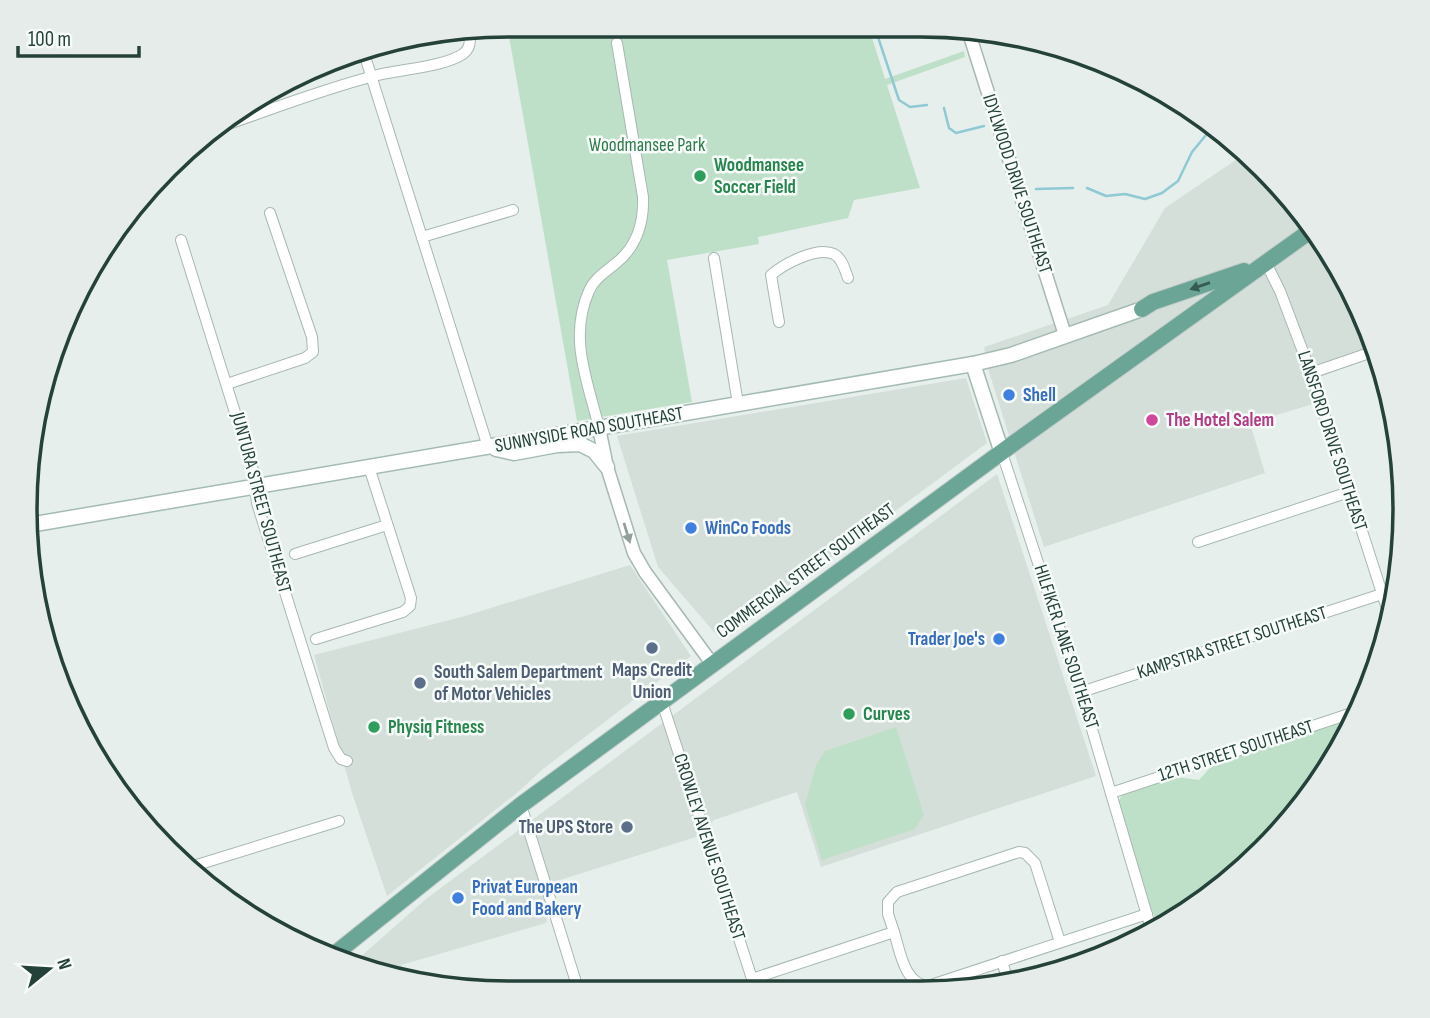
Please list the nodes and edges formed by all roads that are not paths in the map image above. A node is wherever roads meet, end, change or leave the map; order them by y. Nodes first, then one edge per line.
1 (469, 39) edge
2 (970, 40) edge
3 (617, 43) dead end
4 (366, 59) edge
5 (371, 76) junction
6 (242, 120) edge
7 (513, 210) dead end
8 (270, 213) dead end
9 (1305, 235) edge
10 (422, 237) junction
11 (181, 240) dead end
12 (714, 258) dead end
13 (1263, 265) junction
14 (848, 278) dead end
15 (1142, 309) joint
16 (779, 322) dead end
17 (1065, 335) junction
18 (1367, 354) edge
19 (973, 364) junction
20 (1311, 373) junction
21 (227, 384) junction
22 (738, 404) junction
23 (599, 428) junction
24 (488, 447) junction
25 (1002, 453) junction
26 (369, 467) junction
27 (607, 467) junction
28 (255, 486) junction
29 (1349, 492) junction
30 (37, 524) edge
31 (387, 525) junction
32 (1198, 542) dead end
33 (295, 554) dead end
34 (1382, 594) junction
35 (1384, 600) edge
36 (316, 639) dead end
37 (713, 665) junction
38 (1081, 692) junction
39 (662, 702) junction
40 (1346, 715) edge
41 (347, 761) dead end
42 (1111, 793) junction
43 (521, 805) junction
44 (339, 821) dead end
45 (199, 864) edge
46 (1147, 914) junction
47 (1149, 922) edge
48 (894, 932) junction
49 (1060, 942) junction
50 (340, 950) edge
51 (1002, 961) junction
52 (1006, 973) edge
53 (752, 979) joint
54 (945, 980) edge
55 (576, 981) edge
56 (915, 981) edge

1 - 5 street
2 - 17 street, IDYLWOOD DRIVE SOUTHEAST
3 - 23 street
4 - 5 street
5 - 6 street
5 - 10 street
7 - 10 street
8 - 21 street
9 - 13 main road, COMMERCIAL STREET SOUTHEAST
10 - 24 street
11 - 21 street, JUNTURA STREET SOUTHEAST
12 - 22 street
13 -> 15 main road
13 - 20 street, LANSFORD DRIVE SOUTHEAST
13 - 25 main road, COMMERCIAL STREET SOUTHEAST
14 - 16 street
15 - 17 main road, SUNNYSIDE ROAD SOUTHEAST
17 - 19 main road, SUNNYSIDE ROAD SOUTHEAST
18 - 20 street
19 - 22 main road, SUNNYSIDE ROAD SOUTHEAST
19 - 25 main road, HILFIKER LANE SOUTHEAST
20 - 29 street, LANSFORD DRIVE SOUTHEAST
21 - 28 street, JUNTURA STREET SOUTHEAST
22 - 23 main road, SUNNYSIDE ROAD SOUTHEAST
23 - 24 main road, SUNNYSIDE ROAD SOUTHEAST
23 - 27 street
24 - 26 main road, SUNNYSIDE ROAD SOUTHEAST
24 - 27 main road
25 - 37 main road, COMMERCIAL STREET SOUTHEAST
25 - 38 street, HILFIKER LANE SOUTHEAST
26 - 28 main road, SUNNYSIDE ROAD SOUTHEAST
26 - 31 street
27 -> 37 street
28 - 30 main road, SUNNYSIDE ROAD SOUTHEAST
28 - 41 street, JUNTURA STREET SOUTHEAST
29 - 32 street
29 - 34 street, LANSFORD DRIVE SOUTHEAST
31 - 33 street
31 - 36 street
34 - 35 street, LANSFORD DRIVE SOUTHEAST
34 - 38 street, KAMPSTRA STREET SOUTHEAST
37 - 39 main road, COMMERCIAL STREET SOUTHEAST
38 - 42 street, HILFIKER LANE SOUTHEAST
39 - 43 main road, COMMERCIAL STREET SOUTHEAST
39 - 53 street, CROWLEY AVENUE SOUTHEAST
40 - 42 street, 12TH STREET SOUTHEAST
42 - 46 street, HILFIKER LANE SOUTHEAST
43 - 50 main road, COMMERCIAL STREET SOUTHEAST
43 - 55 street
44 - 45 street
46 - 47 street, HILFIKER LANE SOUTHEAST
46 - 49 street
48 - 49 street
48 - 53 street
48 - 56 street
49 - 51 street
51 - 52 street
51 - 54 street

